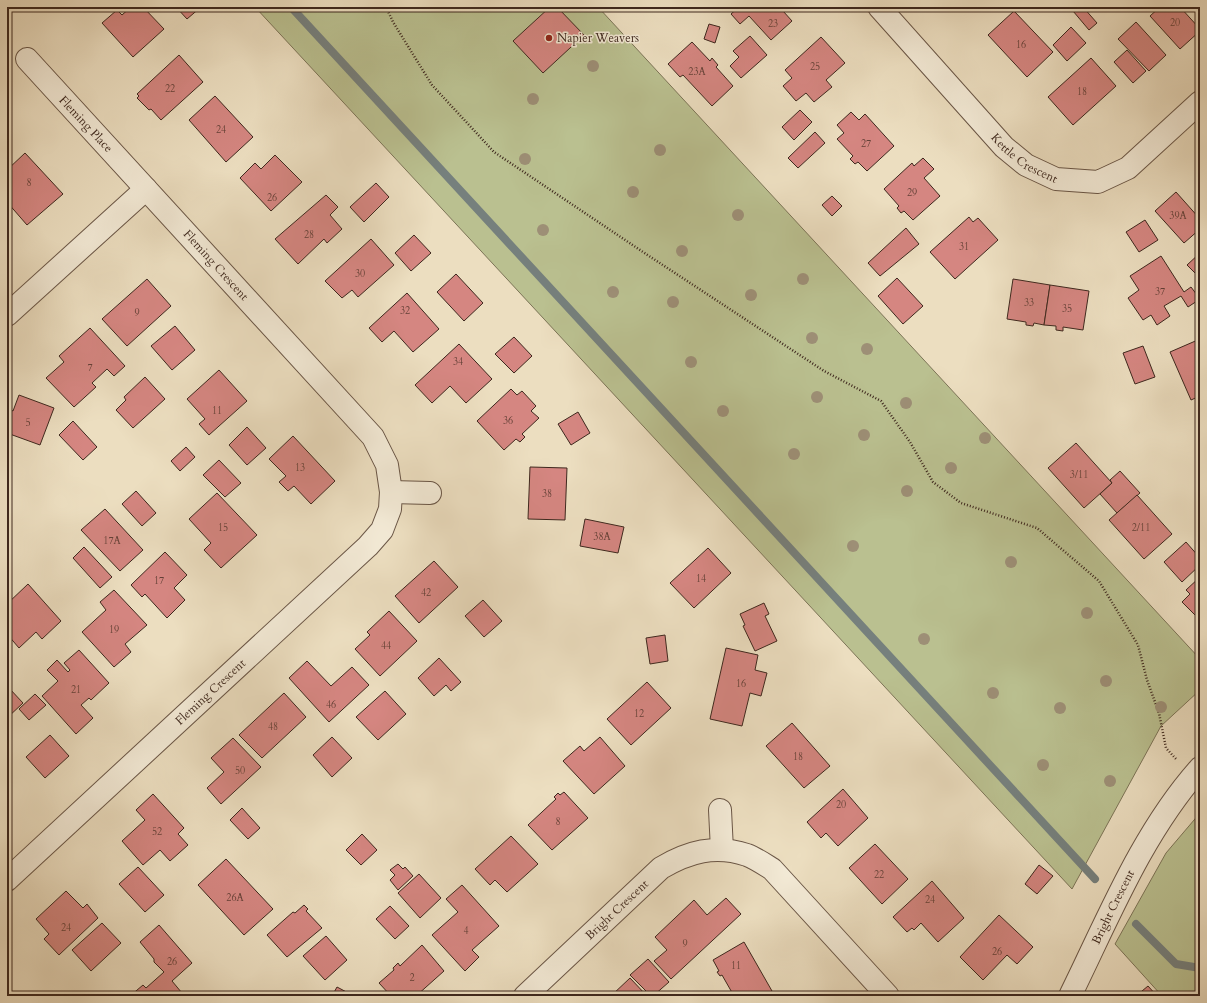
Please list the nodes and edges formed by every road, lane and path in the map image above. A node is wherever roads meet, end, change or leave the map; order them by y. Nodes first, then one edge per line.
1 (386, 7) edge
2 (879, 7) edge
3 (27, 59) dead end
4 (1200, 102) edge
5 (146, 189) junction
6 (7, 315) edge
7 (391, 492) junction
8 (430, 493) dead end
9 (1197, 772) edge
10 (720, 810) dead end
11 (722, 850) junction
12 (7, 880) edge
13 (525, 996) edge
14 (888, 996) edge
15 (1070, 996) edge

1 - 9 path
2 - 4 street, Kettle Crescent
3 - 5 street, Fleming Place
5 - 6 street
5 - 7 street, Fleming Crescent
7 - 8 street
7 - 12 street, Fleming Crescent
9 - 15 street, Bright Crescent
10 - 11 street
11 - 13 street, Bright Crescent
11 - 14 street, Bright Crescent

